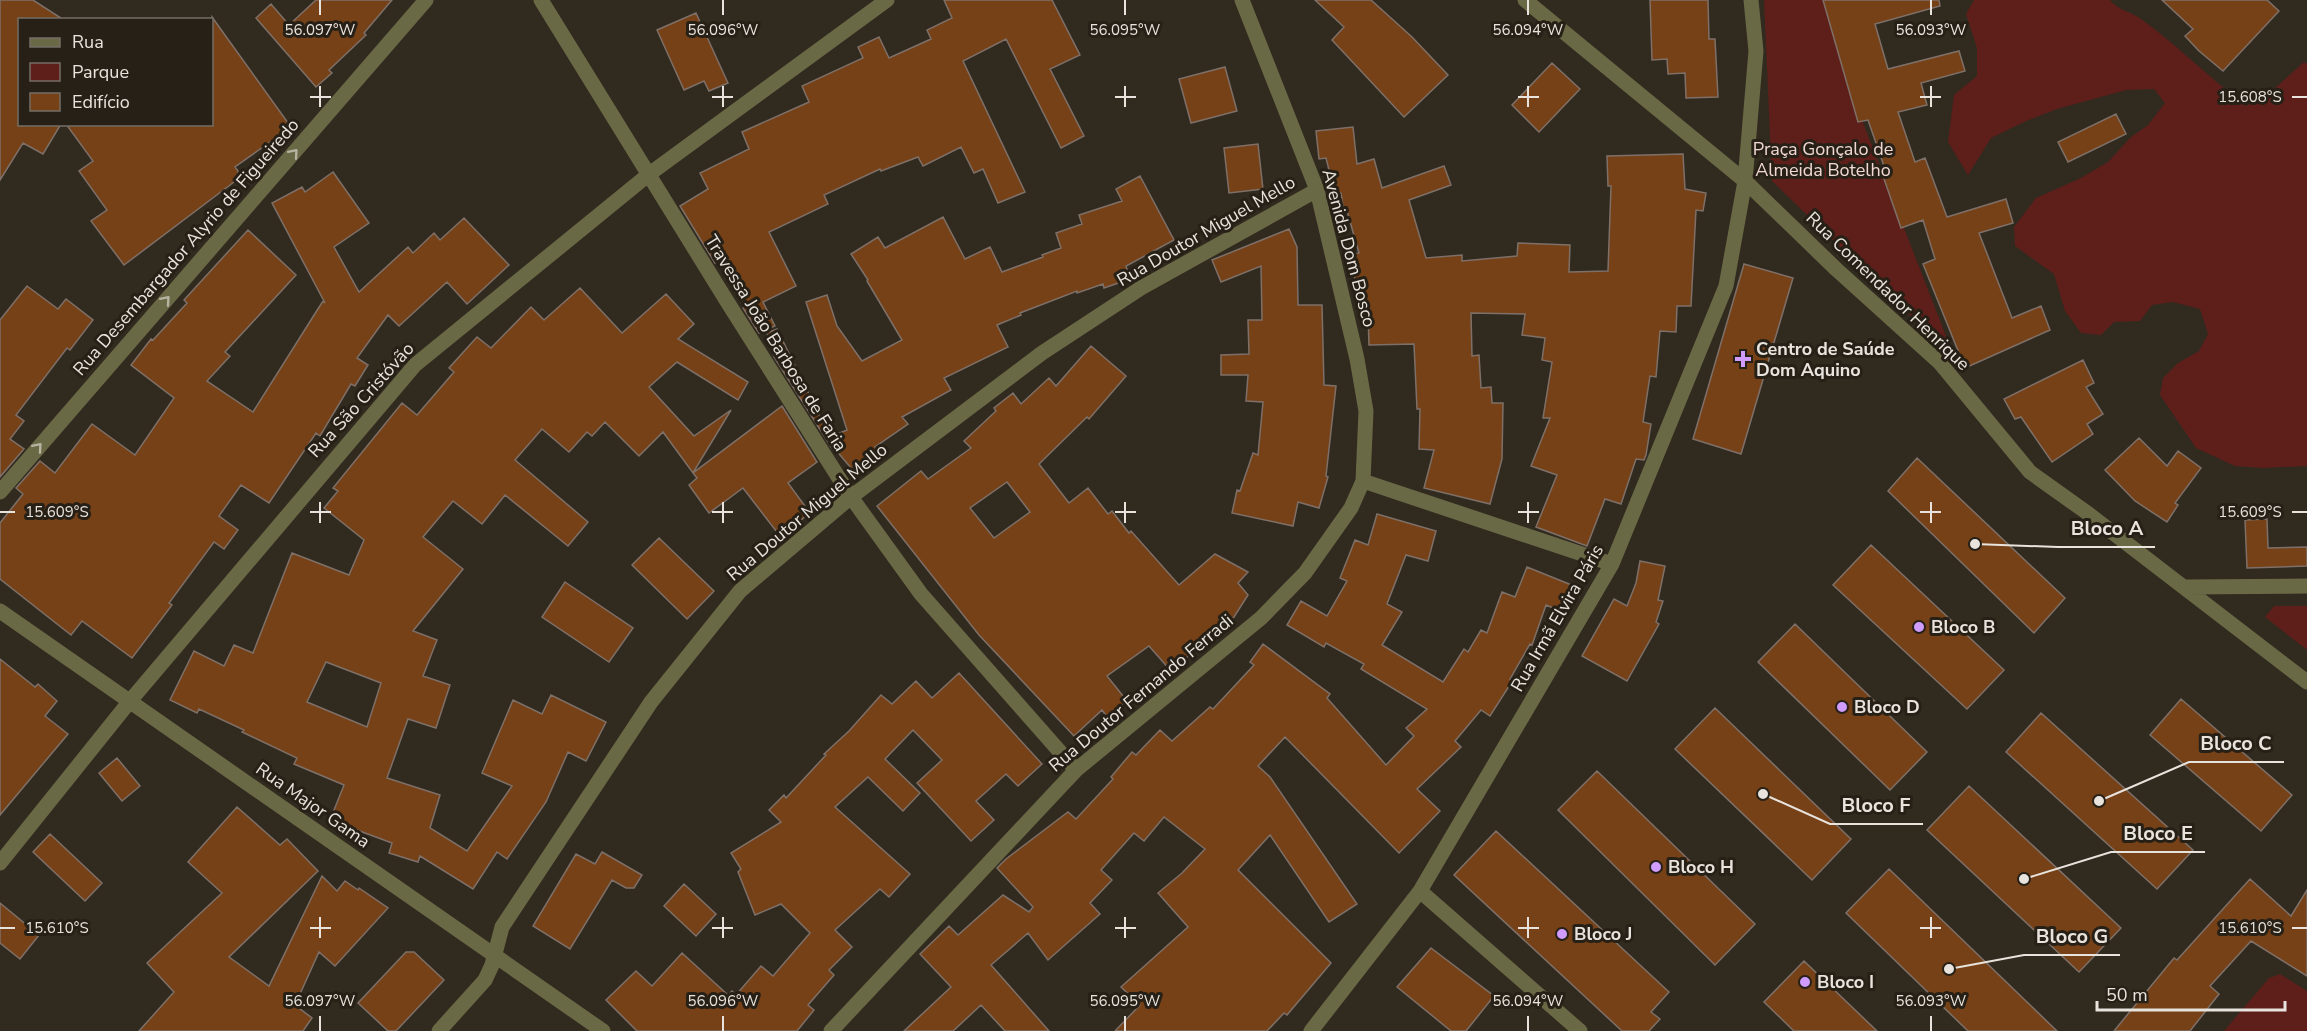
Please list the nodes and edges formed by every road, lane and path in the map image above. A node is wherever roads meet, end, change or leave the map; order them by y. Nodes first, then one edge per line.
1 (426, 0) edge
2 (541, 0) edge
3 (887, 0) edge
4 (1242, 0) edge
5 (1525, 0) edge
6 (1751, 0) edge
7 (648, 175) junction
8 (1746, 181) junction
9 (1317, 190) junction
10 (1363, 481) junction
11 (0, 492) edge
12 (851, 497) junction
13 (1612, 564) junction
14 (2307, 586) edge
15 (2186, 587) junction
16 (0, 611) edge
17 (2307, 682) edge
18 (130, 701) junction
19 (1076, 770) junction
20 (0, 863) edge
21 (1420, 891) junction
22 (494, 956) junction
23 (1317, 1029) edge
24 (439, 1031) edge
25 (603, 1031) edge
26 (831, 1031) edge
27 (1580, 1031) edge

11 -> 1 street, Rua Desembargador Alyrio de Figueiredo
2 - 7 street, Travessa João Barbosa de Faria
3 - 7 street, Rua São Cristóvão
4 - 9 street, Avenida Dom Bosco
5 - 8 street
6 - 8 street
7 - 12 street, Travessa João Barbosa de Faria
7 - 18 street, Rua São Cristóvão
8 - 13 street, Rua Irmã Elvira Páris
8 - 15 street, Rua Comendador Henrique
9 - 10 street, Avenida Dom Bosco
9 - 12 street, Rua Doutor Miguel Mello
10 - 13 street
10 - 19 street, Rua Doutor Fernando Ferradi
12 - 19 street, Travessa João Barbosa de Faria
12 - 22 street, Rua Doutor Miguel Mello
13 - 21 street, Rua Irmã Elvira Páris
14 - 15 street
15 - 17 street, Rua Comendador Henrique
16 - 18 street, Rua Major Gama
18 - 20 street, Rua São Cristóvão
18 - 22 street, Rua Major Gama
19 - 26 street, Rua Doutor Fernando Ferradi
21 - 23 street, Rua Irmã Elvira Páris
21 - 27 street
22 - 24 street, Rua Doutor Miguel Mello
22 - 25 street, Rua Major Gama

